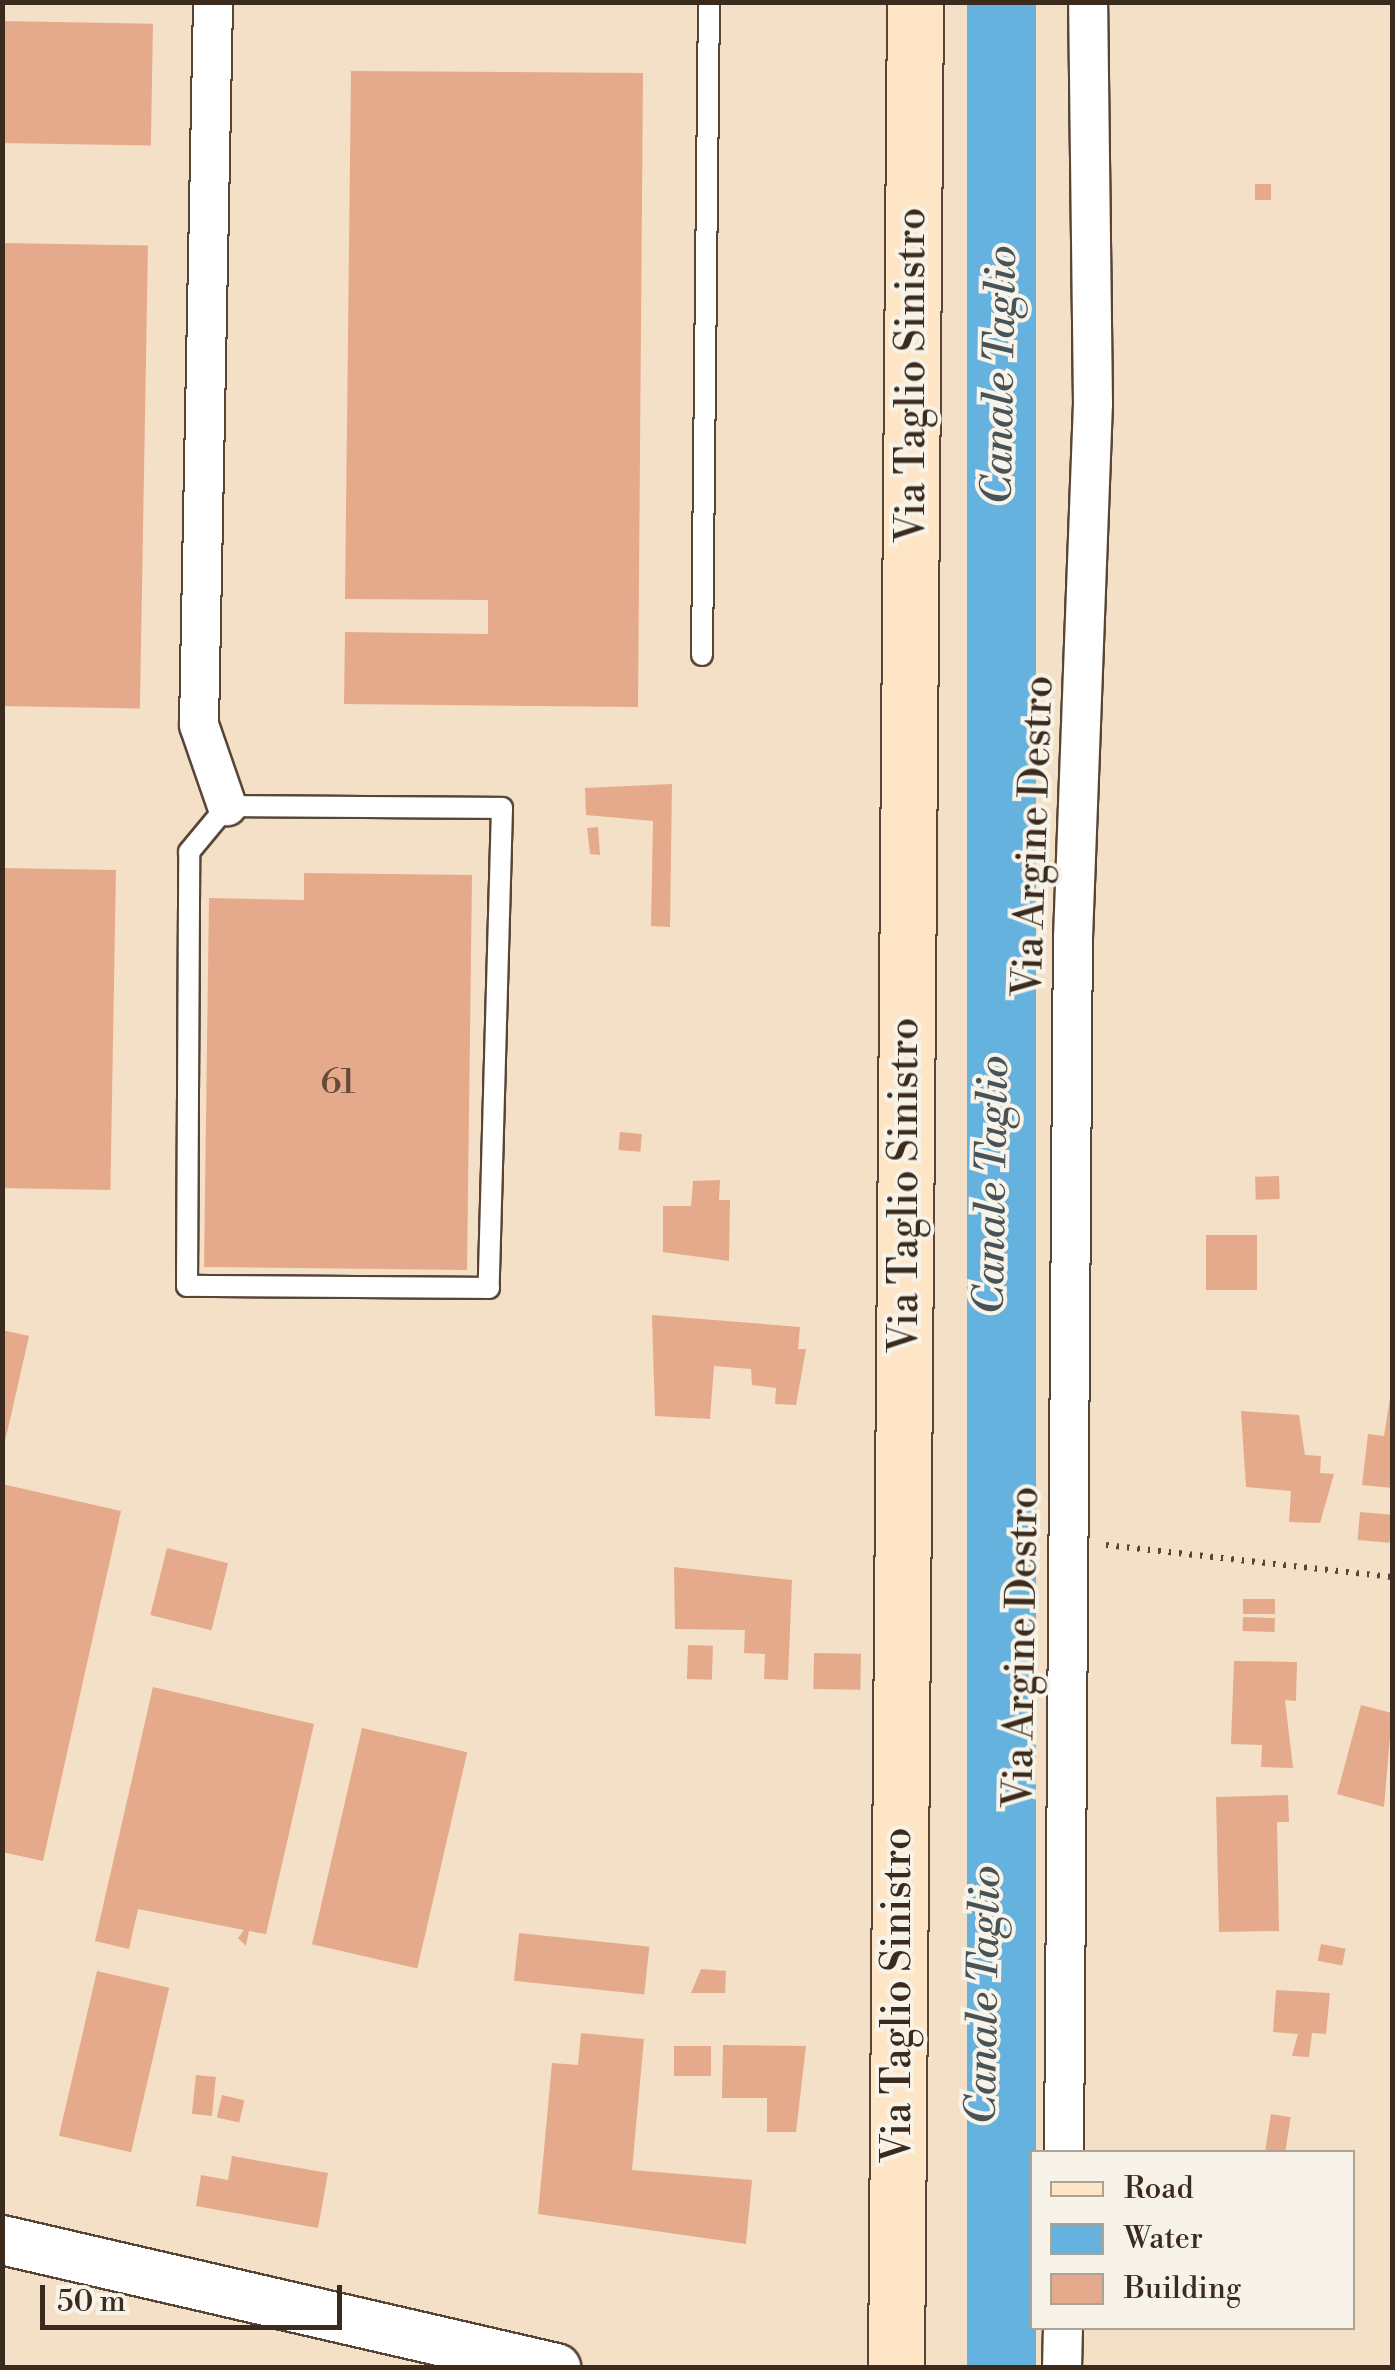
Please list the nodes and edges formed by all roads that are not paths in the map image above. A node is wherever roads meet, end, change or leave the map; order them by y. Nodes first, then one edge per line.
1 (212, 2) edge
2 (709, 2) edge
3 (916, 2) edge
4 (1088, 2) edge
5 (702, 654) dead end
6 (226, 806) junction
7 (1064, 2150) edge
8 (2, 2240) edge
9 (1063, 2330) edge
10 (556, 2368) edge
11 (896, 2368) edge
12 (1062, 2368) edge

1 - 6 street
2 - 5 lane
3 - 11 main road, Via Taglio Sinistro
4 - 7 street, Via Argine Destro
6 - 6 lane
8 - 10 street
9 - 12 street

